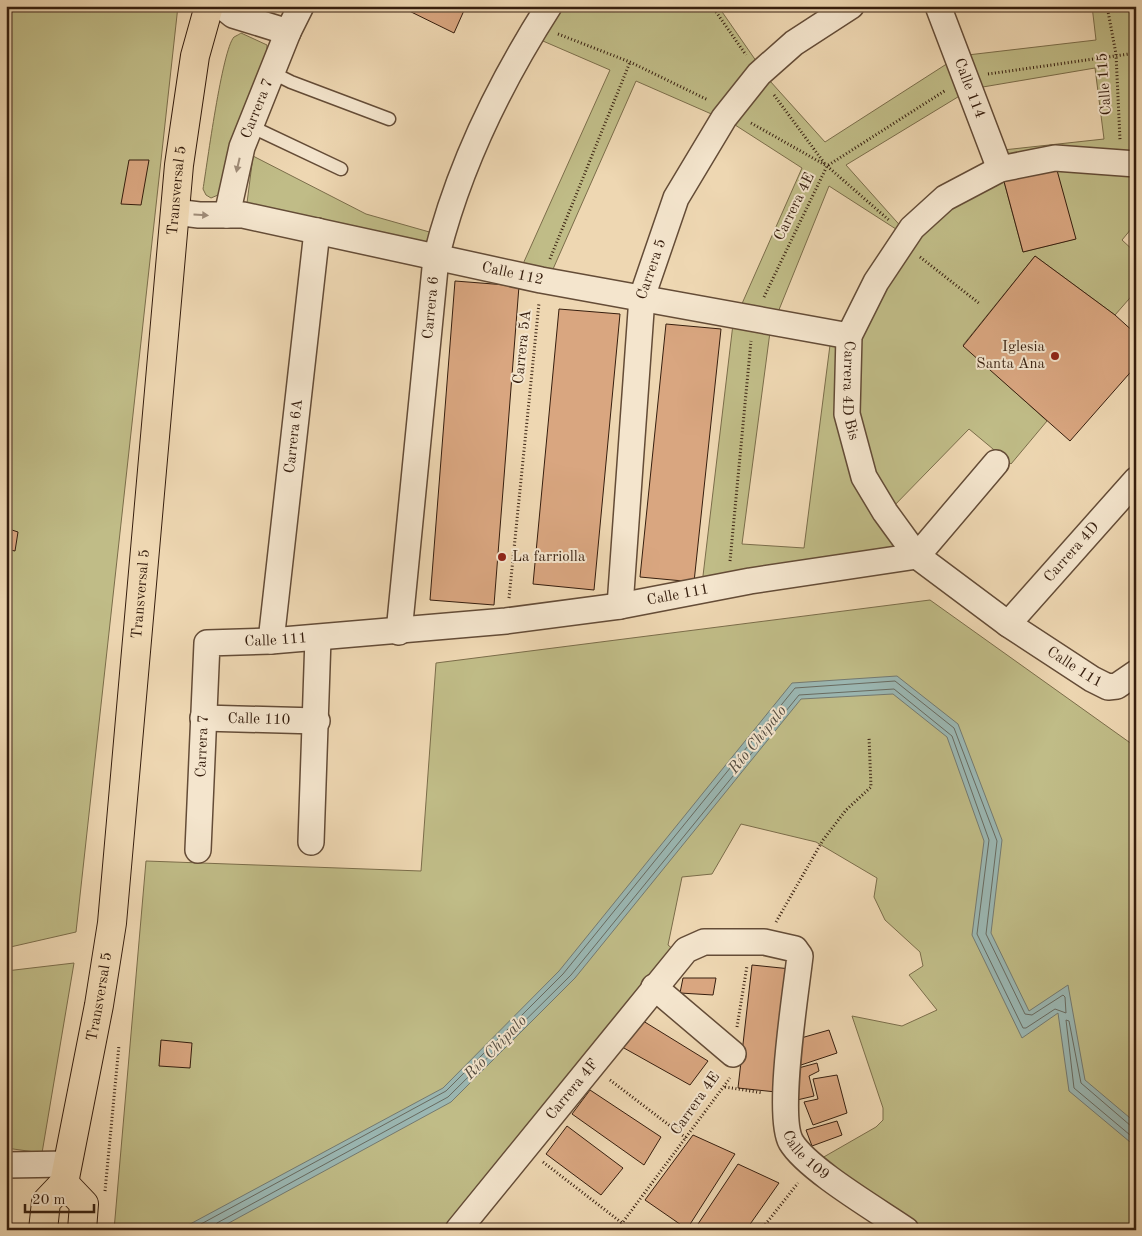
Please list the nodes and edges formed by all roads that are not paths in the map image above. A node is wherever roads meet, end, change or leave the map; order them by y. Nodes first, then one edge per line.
1 (209, 6) edge
2 (222, 6) edge
3 (301, 6) edge
4 (549, 6) edge
5 (851, 6) edge
6 (938, 6) edge
7 (288, 32) junction
8 (271, 72) junction
9 (389, 119) dead end
10 (250, 126) junction
11 (1129, 163) edge
12 (341, 169) dead end
13 (1000, 169) junction
14 (176, 212) junction
15 (227, 215) junction
16 (317, 231) junction
17 (436, 258) junction
18 (642, 297) junction
19 (849, 336) junction
20 (996, 462) dead end
21 (1136, 480) edge
22 (917, 556) junction
23 (620, 606) junction
24 (1008, 624) junction
25 (400, 632) junction
26 (318, 638) junction
27 (271, 641) junction
28 (207, 642) joint
29 (1136, 673) edge
30 (202, 718) junction
31 (317, 721) junction
32 (311, 842) dead end
33 (198, 850) dead end
34 (686, 950) joint
35 (654, 987) junction
36 (733, 1054) road end
37 (6, 1165) edge
38 (59, 1183) junction
39 (83, 1217) edge
40 (43, 1230) edge
41 (458, 1230) edge
42 (906, 1230) edge

1 - 14 main road, Transversal 5
2 - 7 street
3 - 7 street, Carrera 7
4 - 17 street, Carrera 6
5 - 18 street, Carrera 5
6 - 13 street, Calle 114
7 - 8 street, Carrera 7
8 - 9 lane
8 - 10 street, Carrera 7
10 - 12 lane
10 -> 15 street, Carrera 7
11 - 13 street, Carrera 4D Bis
13 - 19 street, Carrera 4D Bis
14 -> 15 street, Calle 112
14 - 38 main road, Transversal 5
15 - 16 street, Calle 112
16 - 17 street, Calle 112
16 - 27 street, Carrera 6A
17 - 18 street, Calle 112
17 - 25 street, Carrera 6
18 - 19 street, Calle 112
18 - 23 street, Carrera 5
19 - 22 street, Carrera 4D Bis
20 - 22 street
21 - 24 street, Carrera 4D
22 - 23 street, Calle 111
22 - 24 street, Calle 111
23 - 25 street, Calle 111
24 - 29 street, Calle 111
25 - 26 street, Calle 111
26 - 27 street, Calle 111
26 - 31 street
27 - 28 street, Calle 111
28 - 30 street, Carrera 7
30 - 31 street, Calle 110
30 - 33 street, Carrera 7
31 - 32 street
34 - 35 street, Carrera 4F
34 - 42 street, Calle 109
35 - 36 street
35 - 41 street, Carrera 4F
37 - 38 street
38 - 39 main road
38 - 40 main road, Transversal 5

